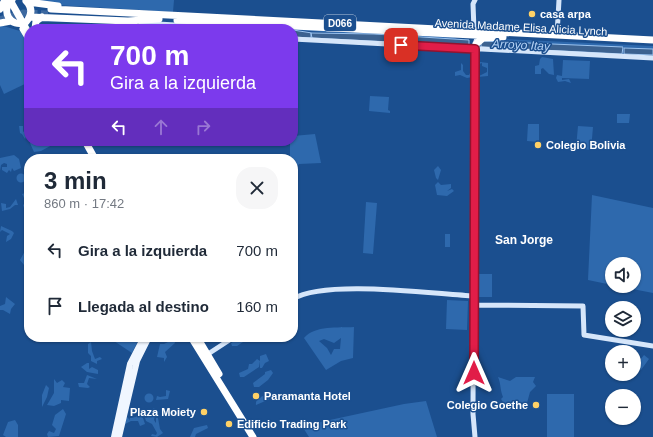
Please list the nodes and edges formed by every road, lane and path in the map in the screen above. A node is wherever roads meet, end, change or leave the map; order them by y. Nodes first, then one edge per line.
1 (475, 0) edge
2 (559, 0) edge
3 (26, 1) edge
4 (7, 3) edge
5 (51, 11) tunnel mouth
6 (42, 17) junction
7 (159, 17) junction
8 (29, 18) junction
9 (131, 21) junction
10 (0, 23) edge
11 (14, 23) junction
12 (26, 24) edge
13 (32, 24) edge
14 (36, 24) edge
15 (168, 24) edge
16 (251, 24) edge
17 (24, 27) edge
18 (298, 28) edge
19 (24, 30) edge
20 (557, 38) junction
21 (298, 39) edge
22 (653, 40) edge
23 (476, 41) junction
24 (653, 45) edge
25 (653, 58) edge
26 (298, 296) edge
27 (474, 296) junction
28 (474, 305) junction
29 (141, 342) edge
30 (146, 342) edge
31 (195, 342) edge
32 (199, 342) edge
33 (226, 342) edge
34 (653, 346) edge
35 (205, 356) junction
36 (241, 414) junction
37 (114, 437) edge
38 (119, 437) edge
39 (253, 437) edge
40 (258, 437) edge
41 (474, 437) edge

1 - 23 main road
2 - 20 main road
3 - 7 highway
3 - 8 highway
4 - 11 highway
4 - 12 highway
4 - 17 highway, bridge
5 - 7 highway, Avenida Madame Elisa Alicia Lynch / D066
6 - 8 highway
6 - 9 highway
6 - 14 highway
7 - 9 highway
7 - 16 highway, Avenida Madame Elisa Alicia Lynch / D066
8 - 11 highway
8 - 13 highway
9 - 15 main road
10 - 11 highway
11 - 19 highway
18 - 23 highway, Avenida Madame Elisa Alicia Lynch / D066
20 - 22 highway, Avenida Madame Elisa Alicia Lynch / D066
20 - 23 highway, Avenida Madame Elisa Alicia Lynch / D066
20 - 23 highway, Avenida Madame Elisa Alicia Lynch / D066
20 - 24 highway, Avenida Madame Elisa Alicia Lynch / D066
21 - 23 main road
23 - 25 main road
23 - 27 main road
26 - 27 main road
27 - 28 main road
28 - 34 main road
28 - 41 main road
29 - 37 main road
30 - 38 main road
31 - 35 highway
32 - 35 highway
33 - 35 main road
35 - 36 highway
36 - 39 highway
36 - 40 highway

